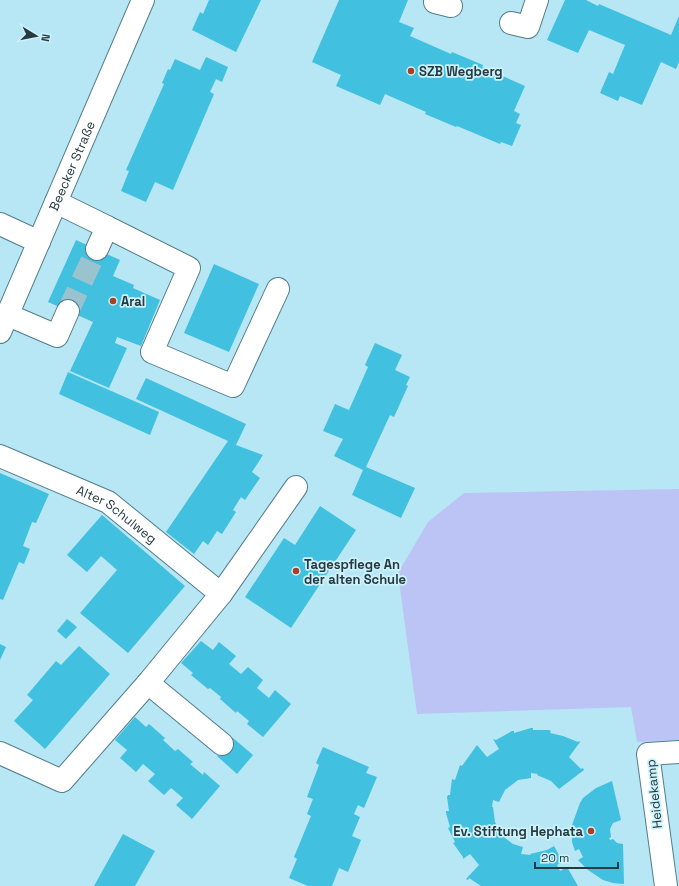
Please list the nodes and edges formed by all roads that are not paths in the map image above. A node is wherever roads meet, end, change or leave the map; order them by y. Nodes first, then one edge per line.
1 (143, 0) edge
2 (537, 0) edge
3 (511, 23) dead end
4 (56, 202) junction
5 (0, 224) edge
6 (107, 227) junction
7 (39, 242) junction
8 (97, 249) tunnel mouth
9 (278, 289) dead end
10 (68, 311) tunnel mouth
11 (4, 324) edge
12 (0, 456) edge
13 (296, 487) dead end
14 (221, 594) junction
15 (148, 683) junction
16 (222, 744) dead end
17 (679, 752) edge
18 (0, 753) edge
19 (666, 886) edge

1 - 4 street, Beecker Straße
2 - 3 street
4 - 6 street
4 - 7 street, Beecker Straße
5 - 7 street
6 - 8 street
6 - 9 street
7 - 11 street, Beecker Straße
10 - 11 street
12 - 14 street, Alter Schulweg
13 - 14 street
14 - 15 street
15 - 16 street
15 - 18 street
17 - 19 street, Heidekamp

